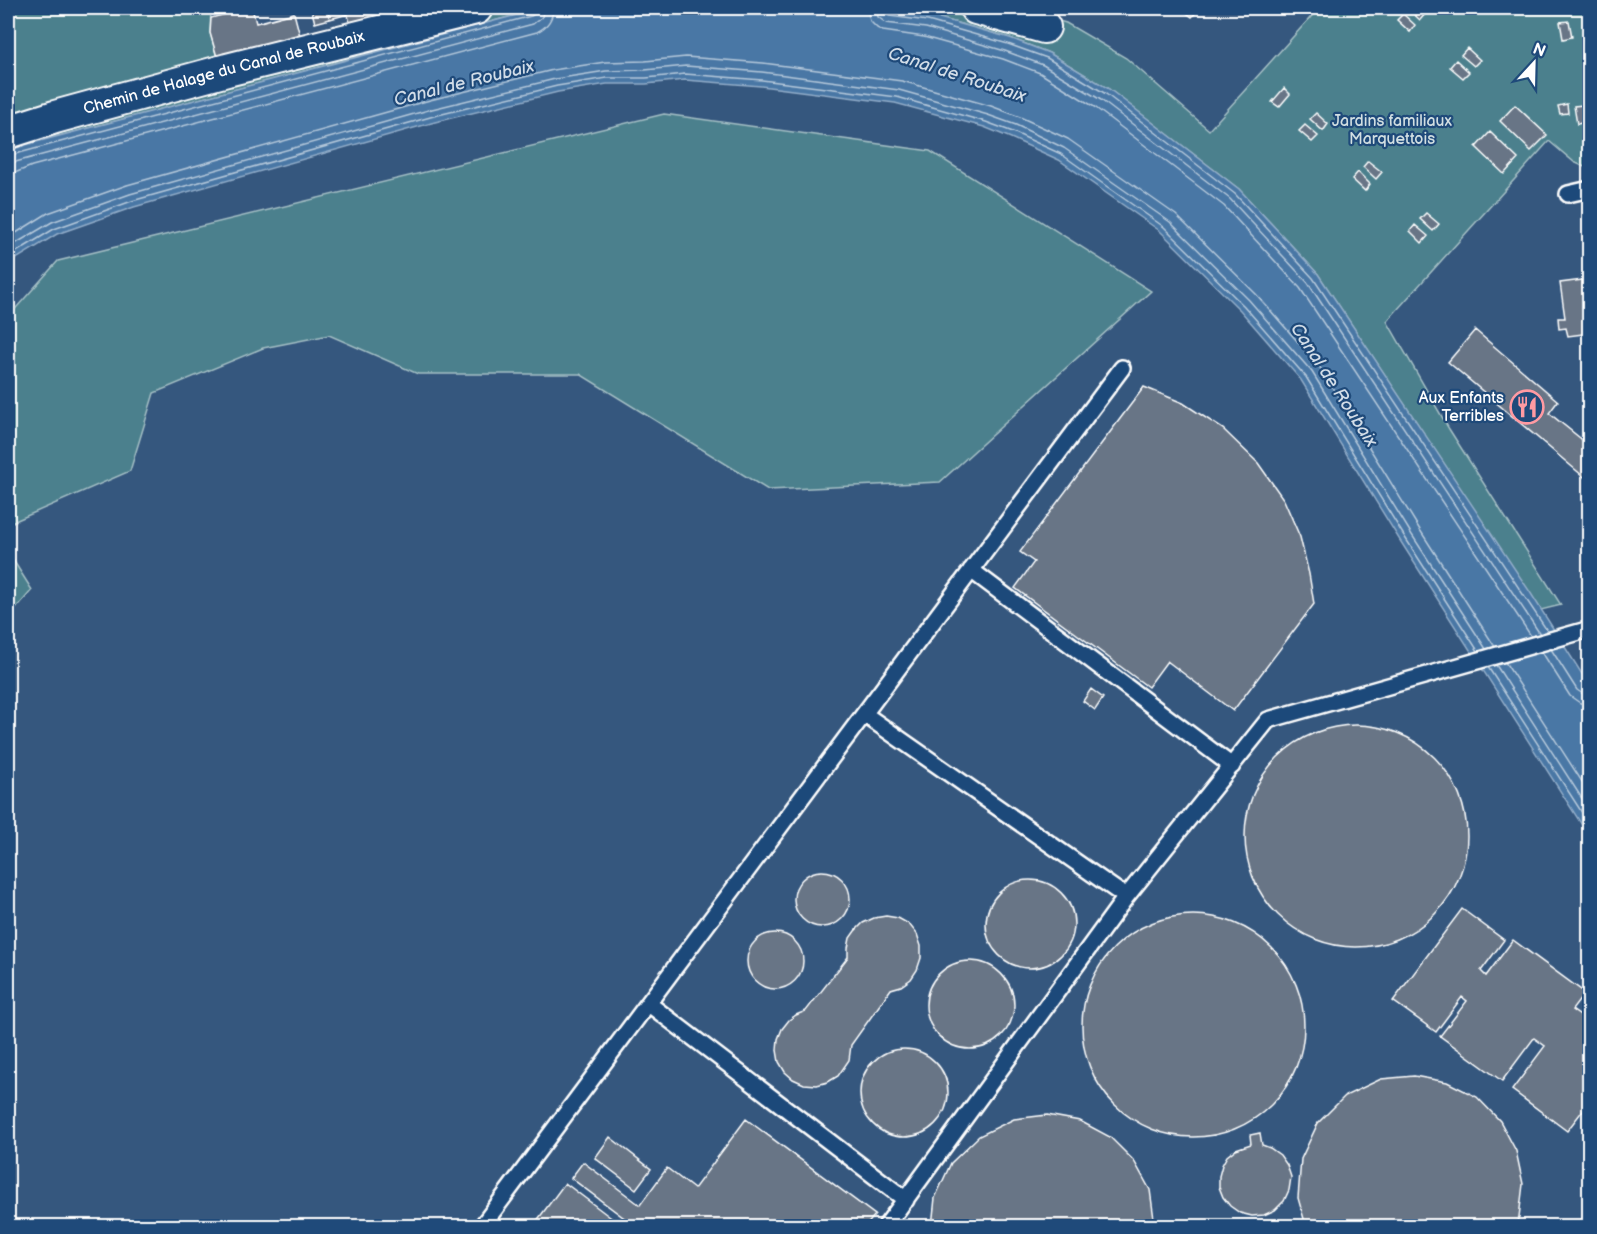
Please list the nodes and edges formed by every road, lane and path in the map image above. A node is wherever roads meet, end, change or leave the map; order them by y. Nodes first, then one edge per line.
1 (476, 8) edge
2 (976, 8) edge
3 (1044, 27) dead end
4 (8, 132) edge
5 (1590, 189) edge
6 (1568, 194) dead end
7 (1122, 368) dead end
8 (971, 570) junction
9 (1590, 629) edge
10 (864, 714) junction
11 (1232, 765) junction
12 (1126, 897) junction
13 (649, 1004) junction
14 (906, 1200) junction
15 (482, 1227) edge
16 (886, 1227) edge

1 - 4 street, Chemin de Halage du Canal de Roubaix
2 - 3 street
5 - 6 lane
7 - 8 lane
8 - 10 lane
8 - 11 lane
9 - 11 lane
10 - 12 lane
10 - 13 lane
11 - 12 lane
12 - 14 lane
13 - 14 lane
13 - 15 lane
14 - 16 lane

